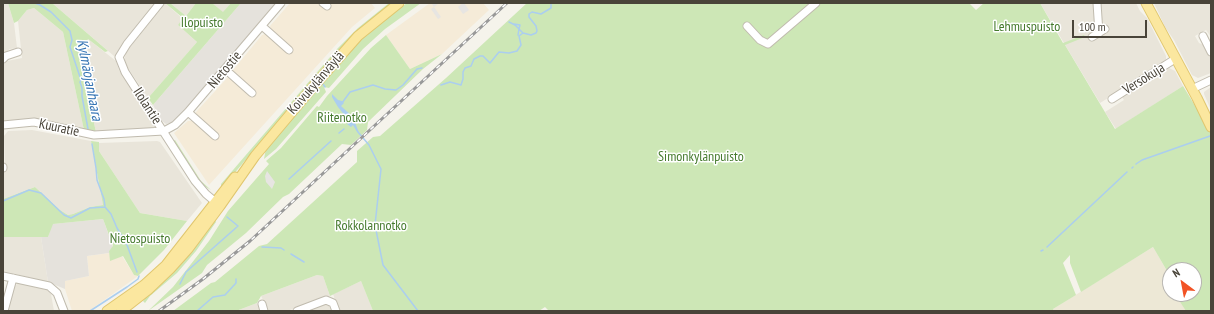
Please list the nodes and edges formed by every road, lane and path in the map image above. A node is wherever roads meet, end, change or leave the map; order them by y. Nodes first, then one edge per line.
1 (281, 3) edge
2 (816, 3) edge
3 (1097, 3) edge
4 (1146, 3) edge
5 (159, 4) edge
6 (398, 4) edge
7 (262, 26) junction
8 (747, 26) dead end
9 (1203, 36) dead end
10 (1092, 37) dead end
11 (289, 50) dead end
12 (18, 52) dead end
13 (1211, 52) edge
14 (3, 59) edge
15 (1175, 59) junction
16 (225, 69) junction
17 (1211, 80) edge
18 (1192, 89) junction
19 (252, 93) dead end
20 (1112, 100) dead end
21 (188, 112) junction
22 (3, 125) edge
23 (1211, 128) edge
24 (164, 131) junction
25 (215, 136) dead end
26 (218, 204) junction
27 (3, 276) edge
28 (12, 278) junction
29 (4, 311) edge
30 (64, 311) edge
31 (107, 311) edge
32 (121, 311) edge
33 (297, 311) edge
34 (336, 311) edge

1 - 7 street, Nietostie
2 - 8 street
3 - 10 street
4 - 15 main road
5 - 24 street, Ilolantie
6 - 26 main road, Koivukylänväylä
7 - 11 street
7 - 16 street, Nietostie
9 - 13 street
12 - 14 street
15 - 18 main road
15 - 20 street, Versokuja
16 - 19 street
16 - 21 street, Nietostie
17 - 18 street
18 - 23 main road
21 - 24 street, Nietostie
21 - 25 street
22 - 24 street, Kuuratie
24 - 26 street, Ilolantie
26 - 31 main road, Koivukylänväylä
26 - 32 main road, Koivukylänväylä
27 - 28 street
28 - 29 street
28 - 30 street
33 - 34 street

